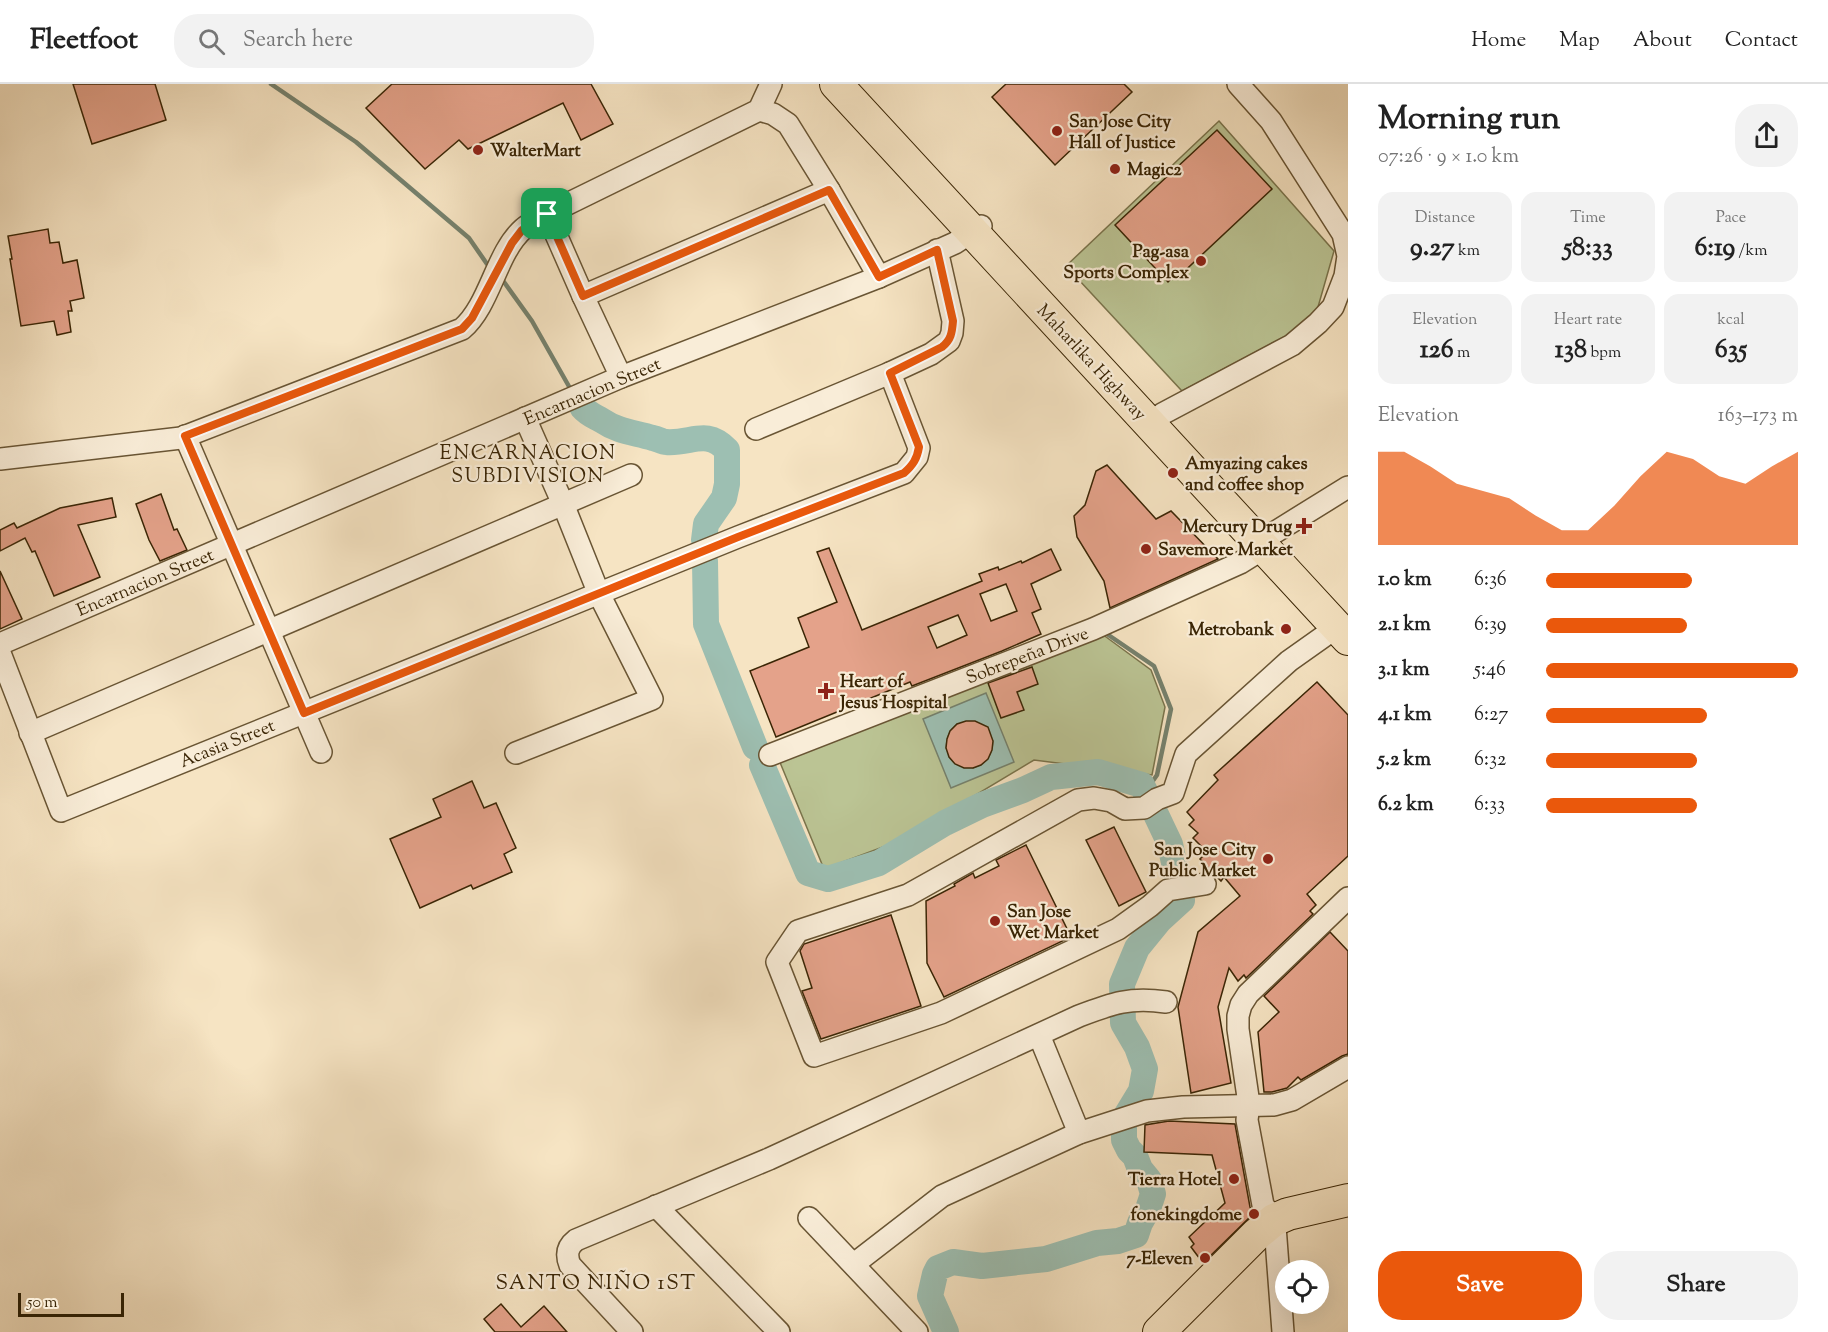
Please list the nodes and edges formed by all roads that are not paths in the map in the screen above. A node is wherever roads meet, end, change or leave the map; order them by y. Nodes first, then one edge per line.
1 (771, 84) edge
2 (836, 84) edge
3 (858, 84) edge
4 (1238, 84) edge
5 (759, 110) junction
6 (829, 190) junction
7 (547, 214) junction
8 (979, 228) junction
9 (937, 250) junction
10 (879, 277) junction
11 (583, 296) junction
12 (890, 373) junction
13 (621, 377) junction
14 (1162, 414) junction
15 (525, 418) junction
16 (756, 429) dead end
17 (185, 436) junction
18 (0, 459) edge
19 (631, 475) dead end
20 (1348, 487) edge
21 (563, 504) junction
22 (1268, 541) junction
23 (232, 544) junction
24 (598, 594) junction
25 (1344, 627) edge
26 (268, 630) junction
27 (0, 644) edge
28 (0, 653) edge
29 (304, 713) junction
30 (30, 733) junction
31 (321, 752) dead end
32 (516, 753) dead end
33 (770, 755) dead end
34 (1198, 885) dead end
35 (1348, 898) edge
36 (1166, 1002) dead end
37 (1039, 1035) junction
38 (1348, 1067) edge
39 (1249, 1104) junction
40 (1079, 1133) junction
41 (1348, 1200) edge
42 (656, 1206) junction
43 (808, 1218) dead end
44 (1274, 1220) junction
45 (854, 1264) junction
46 (632, 1332) edge
47 (779, 1332) edge
48 (917, 1332) edge
49 (1159, 1332) edge
50 (1283, 1332) edge

1 - 5 street
2 - 8 highway, Maharlika Highway
3 - 8 highway, Maharlika Highway
4 - 14 street
5 - 6 street
5 - 7 street
6 - 10 street
6 - 11 street
7 - 11 street
7 - 17 street
8 - 9 street, Encarnacion Street
8 - 14 highway, Maharlika Highway
8 - 22 highway, Maharlika Highway
9 - 10 street, Encarnacion Street
9 - 12 street
10 - 13 street, Encarnacion Street
11 - 13 street
12 - 16 street
12 - 24 street, Acasia Street
13 - 15 street, Encarnacion Street
14 - 22 highway, Maharlika Highway
15 - 21 street
15 - 23 street, Encarnacion Street
17 - 18 street
17 - 23 street
19 - 21 street
20 - 22 street, Sobrepeña Drive
21 - 24 street
21 - 26 street
22 - 25 highway, Maharlika Highway
22 - 33 street, Sobrepeña Drive
23 - 26 street
23 - 27 street, Encarnacion Street
24 - 29 street, Acasia Street
24 - 32 street
25 - 34 street
26 - 29 street
26 - 30 street
28 - 30 street
29 - 30 street, Acasia Street
29 - 31 street
35 - 39 street
36 - 37 street
37 - 40 street
37 - 42 street
38 - 39 street
39 - 40 street
39 - 44 street
40 - 45 street
41 - 44 highway
42 - 46 street
42 - 47 street
43 - 45 street
44 - 49 highway
44 - 50 street
45 - 48 street

